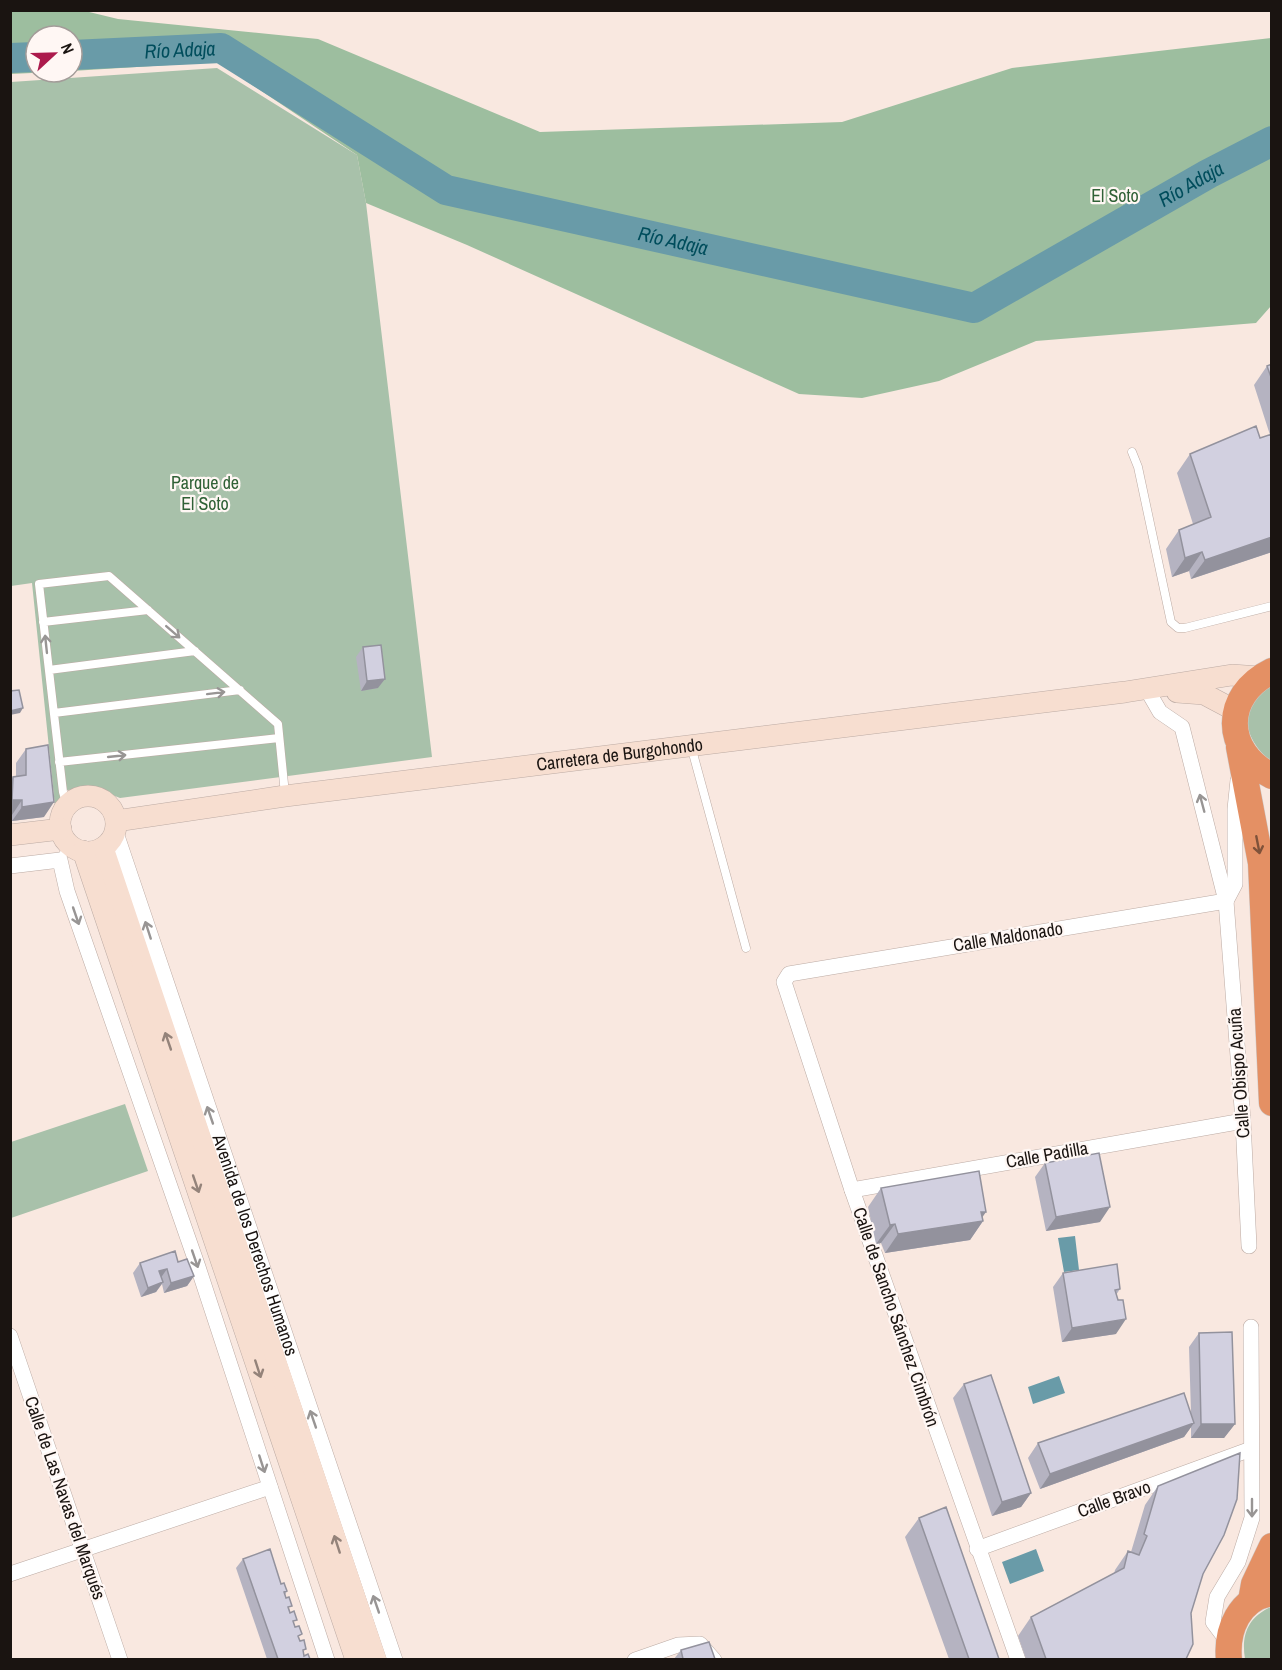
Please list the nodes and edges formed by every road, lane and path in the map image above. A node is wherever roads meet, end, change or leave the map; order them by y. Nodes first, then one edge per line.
1 (1132, 452) dead end
2 (1271, 608) edge
3 (148, 610) junction
4 (43, 622) junction
5 (195, 651) junction
6 (49, 670) junction
7 (1265, 674) edge
8 (240, 690) junction
9 (1125, 692) junction
10 (1149, 693) junction
11 (1236, 711) junction
12 (54, 713) junction
13 (279, 738) junction
14 (690, 745) junction
15 (1240, 752) junction
16 (59, 762) junction
17 (1272, 776) edge
18 (285, 796) junction
19 (67, 806) junction
20 (116, 826) junction
21 (10, 835) edge
22 (75, 846) junction
23 (10, 867) edge
24 (1226, 901) junction
25 (746, 948) dead end
26 (789, 974) joint
27 (1272, 1103) edge
28 (1243, 1121) junction
29 (852, 1190) junction
30 (1249, 1246) dead end
31 (1251, 1327) dead end
32 (10, 1336) edge
33 (1251, 1449) junction
34 (270, 1487) junction
35 (1272, 1546) edge
36 (977, 1549) junction
37 (83, 1550) junction
38 (10, 1574) edge
39 (1261, 1597) edge
40 (1229, 1651) edge
41 (120, 1659) edge
42 (327, 1659) edge
43 (356, 1659) edge
44 (376, 1659) edge
45 (394, 1659) edge
46 (635, 1659) edge
47 (714, 1659) edge
48 (1018, 1659) edge

1 - 2 lane
3 - 4 lane
3 - 4 lane
3 -> 5 lane
6 -> 4 lane
5 - 6 lane
5 - 8 lane
6 - 12 lane
7 - 9 main road, Carretera de Burgohondo
7 - 11 highway
12 -> 8 lane
8 - 13 lane
9 - 10 main road, Carretera de Burgohondo
9 - 14 main road, Carretera de Burgohondo
10 - 11 main road, Carretera de Burgohondo
24 -> 10 street, Calle Obispo Acuña
11 - 15 highway
12 - 16 lane
16 -> 13 lane
13 - 18 lane
14 - 18 main road, Carretera de Burgohondo
14 - 25 lane
15 - 17 highway
15 - 24 street, Calle Obispo Acuña
15 -> 27 highway
16 - 19 lane
18 - 20 main road, Carretera de Burgohondo
19 - 20 main road
19 - 22 main road
20 - 22 main road
45 -> 20 street, Avenida de los Derechos Humanos
21 - 22 main road
22 - 23 street
22 -> 34 street
22 -> 43 main road, Avenida de los Derechos Humanos
44 -> 22 main road, Avenida de los Derechos Humanos
24 - 26 street, Calle Maldonado
24 - 28 street, Calle Obispo Acuña
26 - 29 street, Calle de Sancho Sánchez Cimbrón
28 - 29 street, Calle Padilla
28 - 30 street, Calle Obispo Acuña
29 - 36 street, Calle de Sancho Sánchez Cimbrón
31 - 33 street
32 - 37 street, Calle de Las Navas del Marqués
33 - 36 street, Calle Bravo
33 -> 40 street
34 - 37 street
34 - 42 street
35 - 39 highway
36 - 48 street, Calle de Sancho Sánchez Cimbrón
37 - 38 street
37 - 41 street, Calle de Las Navas del Marqués
39 - 40 highway
46 - 47 street

